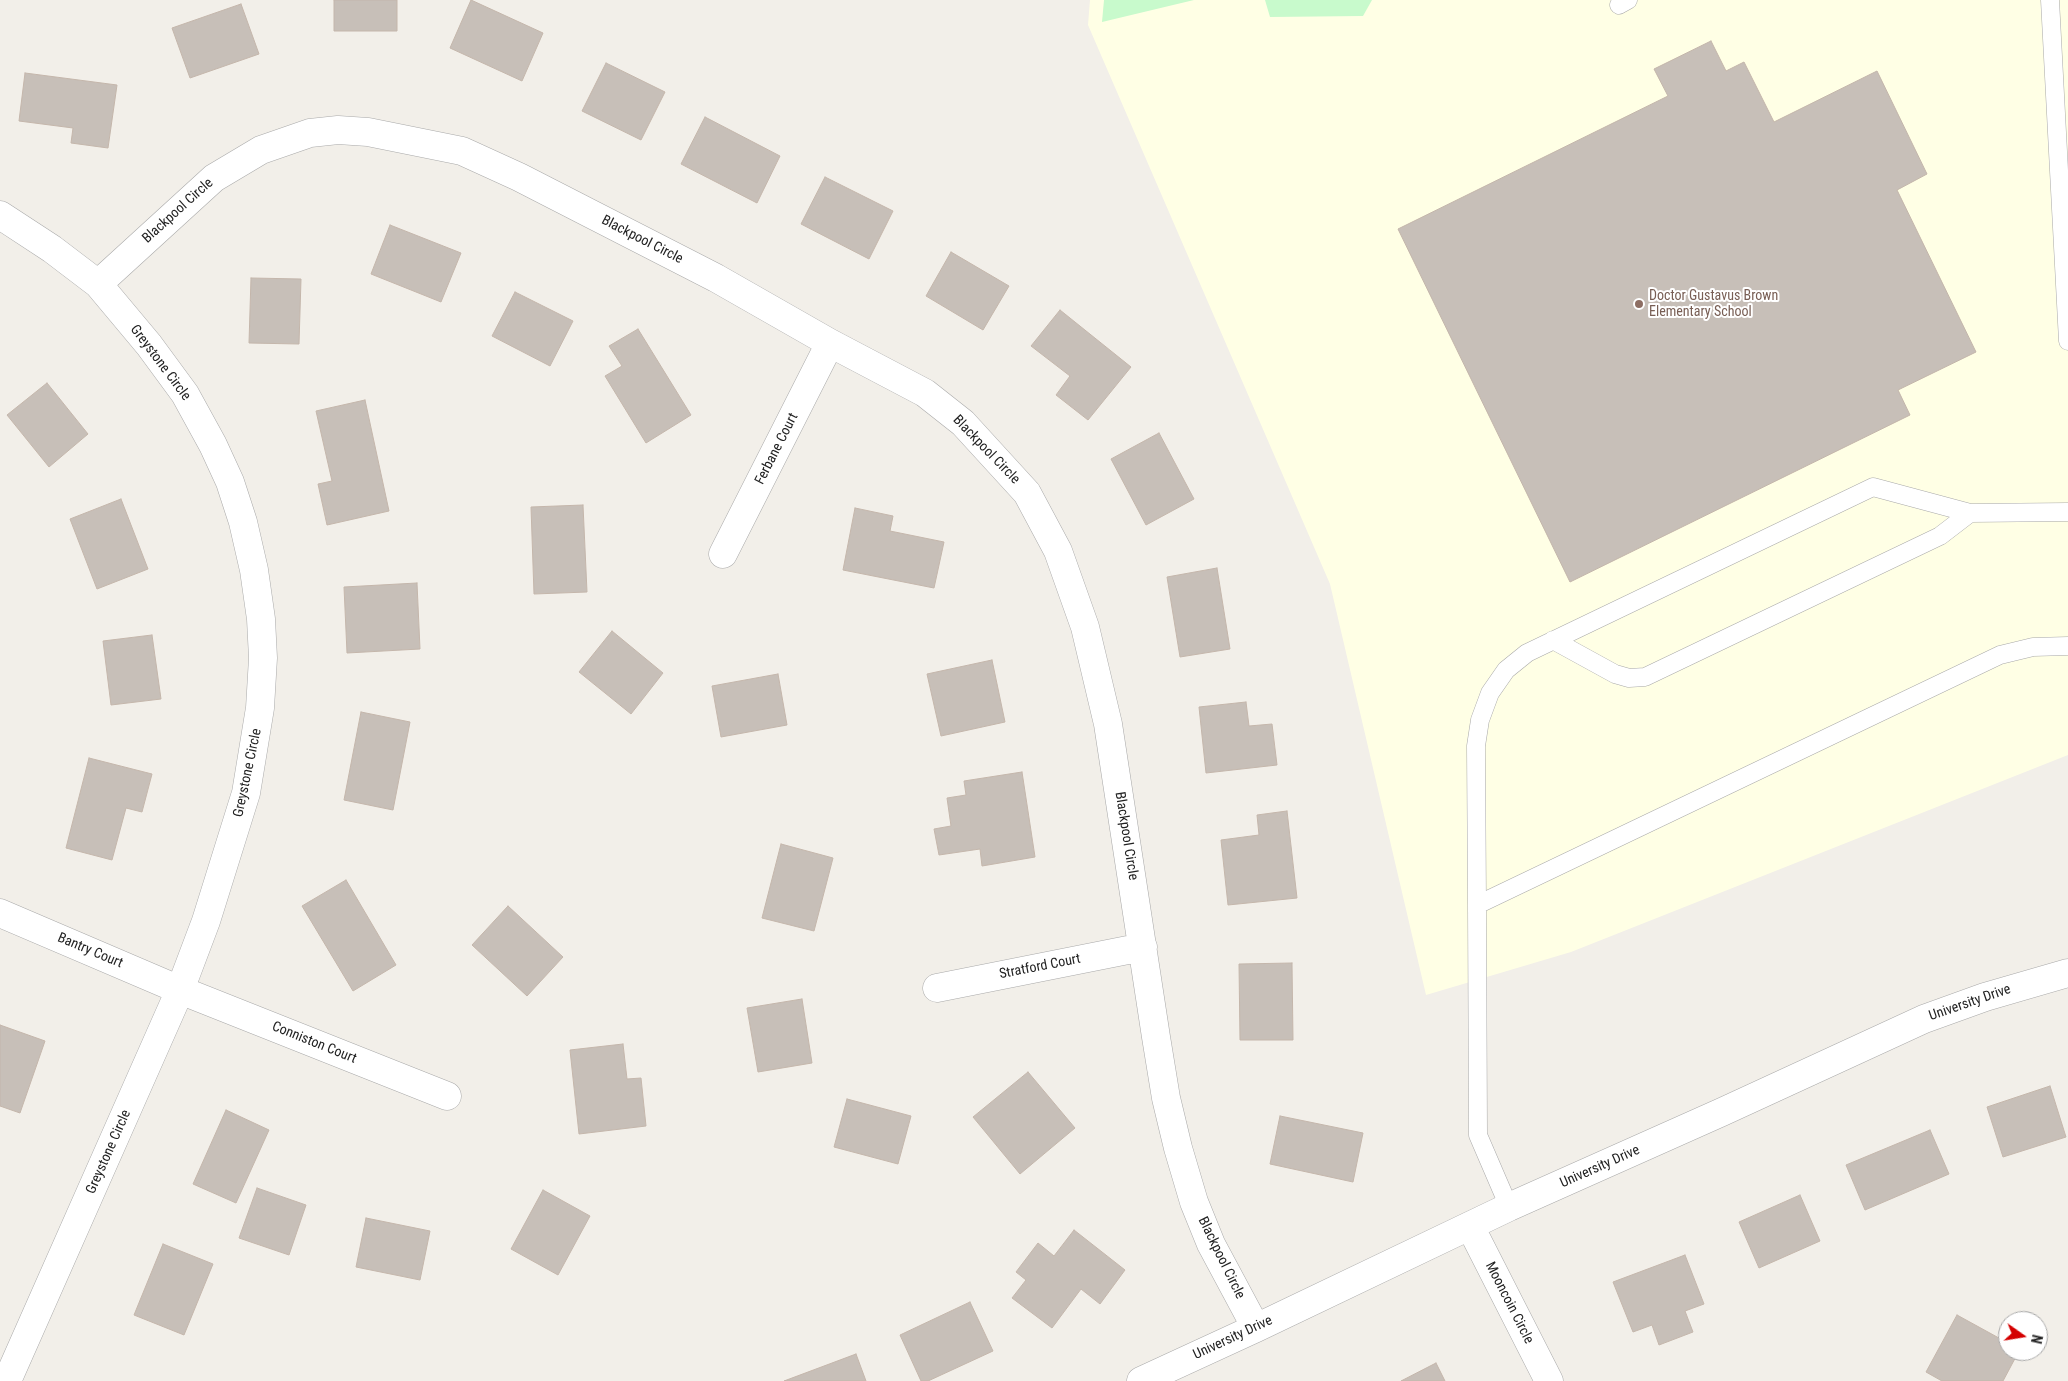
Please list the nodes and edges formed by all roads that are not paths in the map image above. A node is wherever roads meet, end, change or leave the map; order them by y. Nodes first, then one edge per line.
1 (2050, 0) edge
2 (0, 215) edge
3 (98, 284) junction
4 (2068, 341) edge
5 (830, 343) junction
6 (2068, 512) edge
7 (1970, 513) junction
8 (723, 554) dead end
9 (1554, 640) junction
10 (2068, 646) edge
11 (1476, 905) junction
12 (0, 913) edge
13 (1143, 947) junction
14 (2068, 973) edge
15 (937, 988) dead end
16 (180, 990) junction
17 (447, 1096) dead end
18 (1509, 1207) junction
19 (1470, 1226) junction
20 (1256, 1328) junction
21 (7, 1381) edge
22 (1141, 1381) edge
23 (1549, 1381) edge

1 - 4 lane
2 - 3 street, Greystone Circle
3 - 5 street, Blackpool Circle
3 - 16 street, Greystone Circle
5 - 8 street, Ferbane Court
5 - 13 street, Blackpool Circle
6 - 7 lane
7 - 9 lane
7 - 9 lane
9 - 11 lane
10 - 11 lane
11 - 18 lane
12 - 16 street, Bantry Court
13 - 15 street, Stratford Court
13 - 20 street, Blackpool Circle
14 - 18 street, University Drive
16 - 17 street, Conniston Court
16 - 21 street, Greystone Circle
18 - 19 street, University Drive
19 - 20 street, University Drive
19 - 23 street, Mooncoin Circle
20 - 22 street, University Drive

